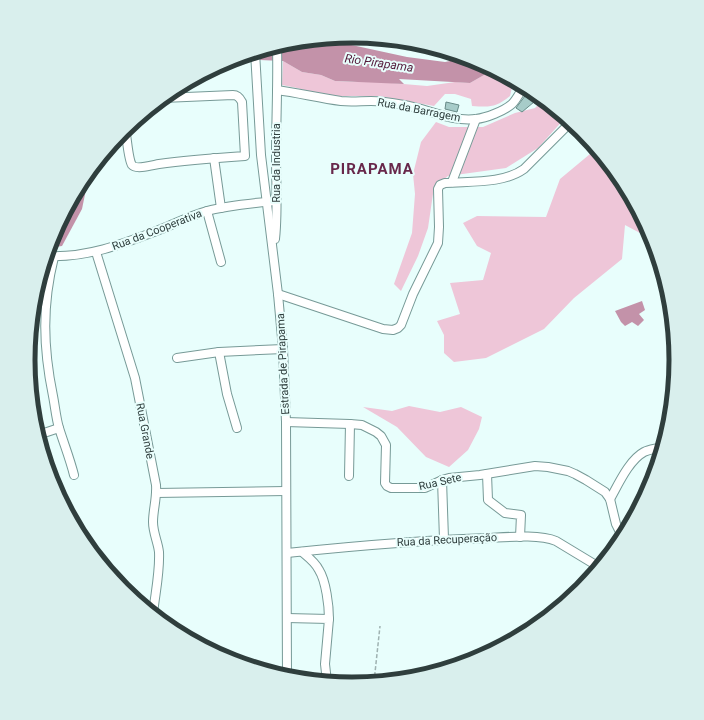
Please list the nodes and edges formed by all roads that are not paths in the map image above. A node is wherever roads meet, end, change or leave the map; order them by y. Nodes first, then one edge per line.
1 (277, 52) edge
2 (255, 58) edge
3 (277, 90) junction
4 (521, 91) edge
5 (174, 97) edge
6 (476, 119) junction
7 (566, 127) edge
8 (126, 138) edge
9 (214, 158) junction
10 (452, 182) junction
11 (276, 201) junction
12 (267, 202) junction
13 (221, 208) junction
14 (207, 211) junction
15 (273, 250) junction
16 (96, 252) junction
17 (53, 256) edge
18 (221, 262) dead end
19 (49, 269) edge
20 (278, 294) junction
21 (283, 349) junction
22 (219, 352) junction
23 (177, 358) dead end
24 (286, 422) junction
25 (350, 424) junction
26 (59, 428) junction
27 (237, 428) dead end
28 (44, 433) edge
29 (656, 448) edge
30 (487, 474) junction
31 (74, 475) dead end
32 (349, 476) dead end
33 (442, 480) junction
34 (286, 491) junction
35 (156, 493) junction
36 (610, 499) junction
37 (620, 531) edge
38 (520, 537) junction
39 (444, 539) junction
40 (302, 552) junction
41 (287, 553) junction
42 (594, 564) edge
43 (154, 607) edge
44 (287, 618) junction
45 (329, 619) junction
46 (287, 670) edge
47 (326, 676) edge

1 - 3 street, Rua da Industria
2 - 12 street, Estrada de Pirapama
3 - 6 street, Rua da Barragem
3 - 11 street, Rua da Industria
4 - 6 street, Rua da Barragem
5 - 9 street
6 - 10 street
7 - 10 street
8 - 9 street
9 - 13 street
10 - 20 street
11 - 12 street, Rua da Cooperativa
11 - 15 street, Rua da Industria
12 - 13 street, Rua da Cooperativa
12 - 15 street, Estrada de Pirapama
13 - 14 street, Rua da Cooperativa
14 - 16 street, Rua da Cooperativa
14 - 18 street
15 - 20 street, Estrada de Pirapama
16 - 17 street, Rua da Cooperativa
16 - 35 street, Rua Grande
19 - 26 street
20 - 21 street, Estrada de Pirapama
21 - 22 street
21 - 24 street, Estrada de Pirapama
22 - 23 street
22 - 27 street
24 - 25 street
24 - 34 street, Estrada de Pirapama
25 - 32 street
25 - 33 street, Rua Sete
26 - 28 street
26 - 31 street
29 - 36 street
30 - 33 street, Rua Sete
30 - 36 street, Rua Sete
30 - 38 street
33 - 39 street
34 - 35 street
34 - 41 street, Estrada de Pirapama
35 - 43 street, Rua Grande
36 - 37 street
38 - 39 street, Rua da Recuperação
38 - 42 street, Rua da Recuperação
39 - 40 street, Rua da Recuperação
40 - 41 street, Rua da Recuperação
40 - 45 street
41 - 44 street, Estrada de Pirapama
44 - 45 street
44 - 46 street, Estrada de Pirapama
45 - 47 street

